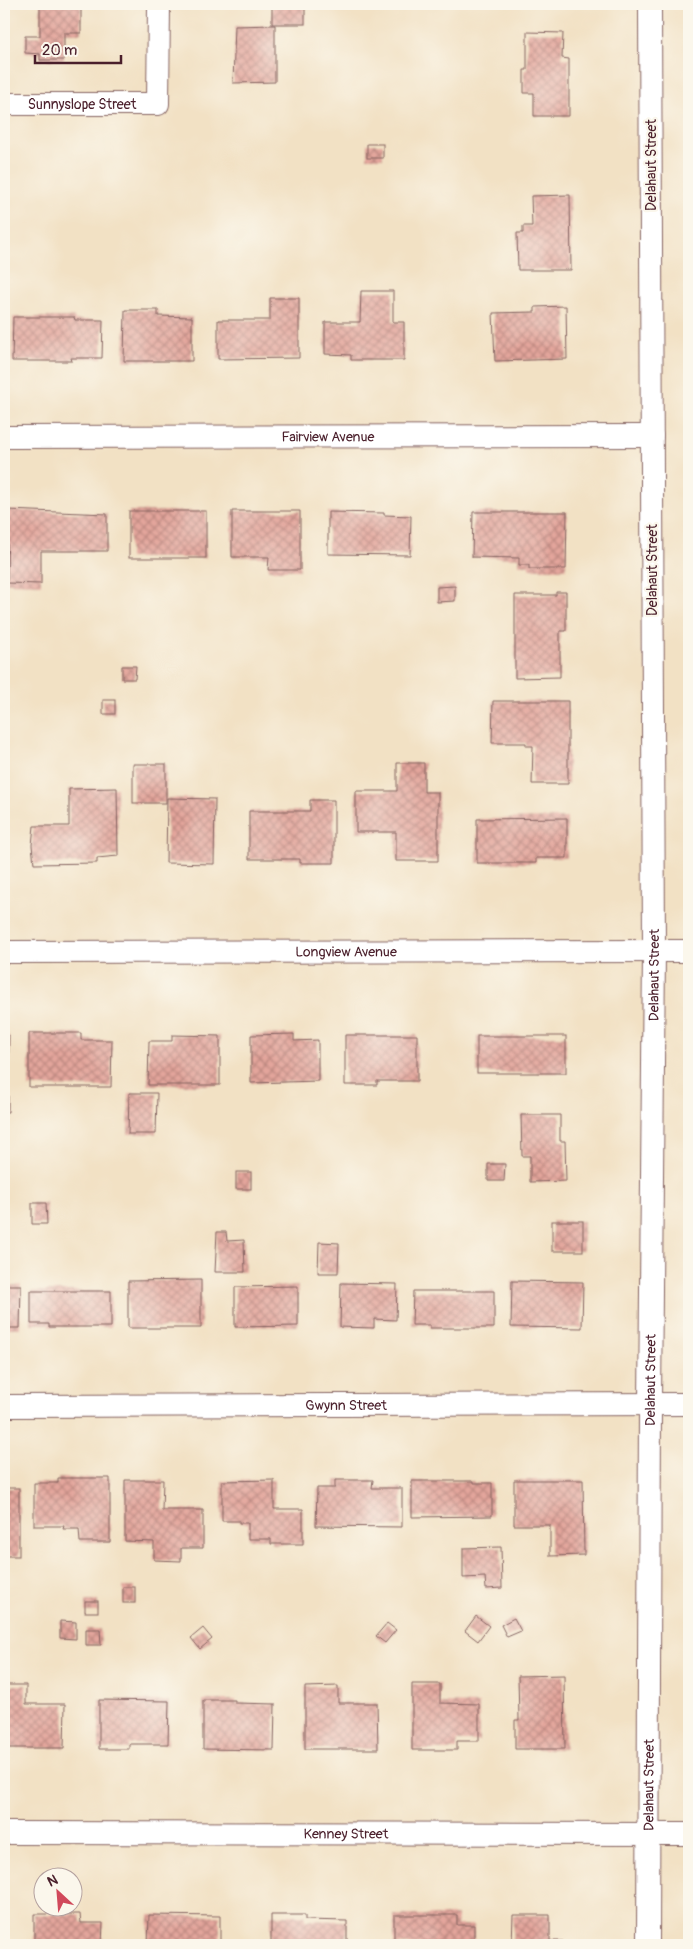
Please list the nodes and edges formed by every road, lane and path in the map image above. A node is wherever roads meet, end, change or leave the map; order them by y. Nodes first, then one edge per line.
1 (158, 4) edge
2 (650, 4) edge
3 (4, 104) edge
4 (652, 436) junction
5 (4, 437) edge
6 (654, 951) junction
7 (689, 951) edge
8 (4, 952) edge
9 (650, 1404) junction
10 (689, 1404) edge
11 (4, 1406) edge
12 (4, 1833) edge
13 (648, 1834) junction
14 (689, 1834) edge
15 (648, 1945) edge

1 - 3 street, Sunnyslope Street
2 - 4 street, Delahaut Street
4 - 5 street, Fairview Avenue
4 - 6 street, Delahaut Street
6 - 7 street, Longview Avenue
6 - 8 street, Longview Avenue
6 - 9 street, Delahaut Street
9 - 10 street, Gwynn Street
9 - 11 street, Gwynn Street
9 - 13 street, Delahaut Street
12 - 13 street, Kenney Street
13 - 14 street, Kenney Street
13 - 15 street, Delahaut Street

